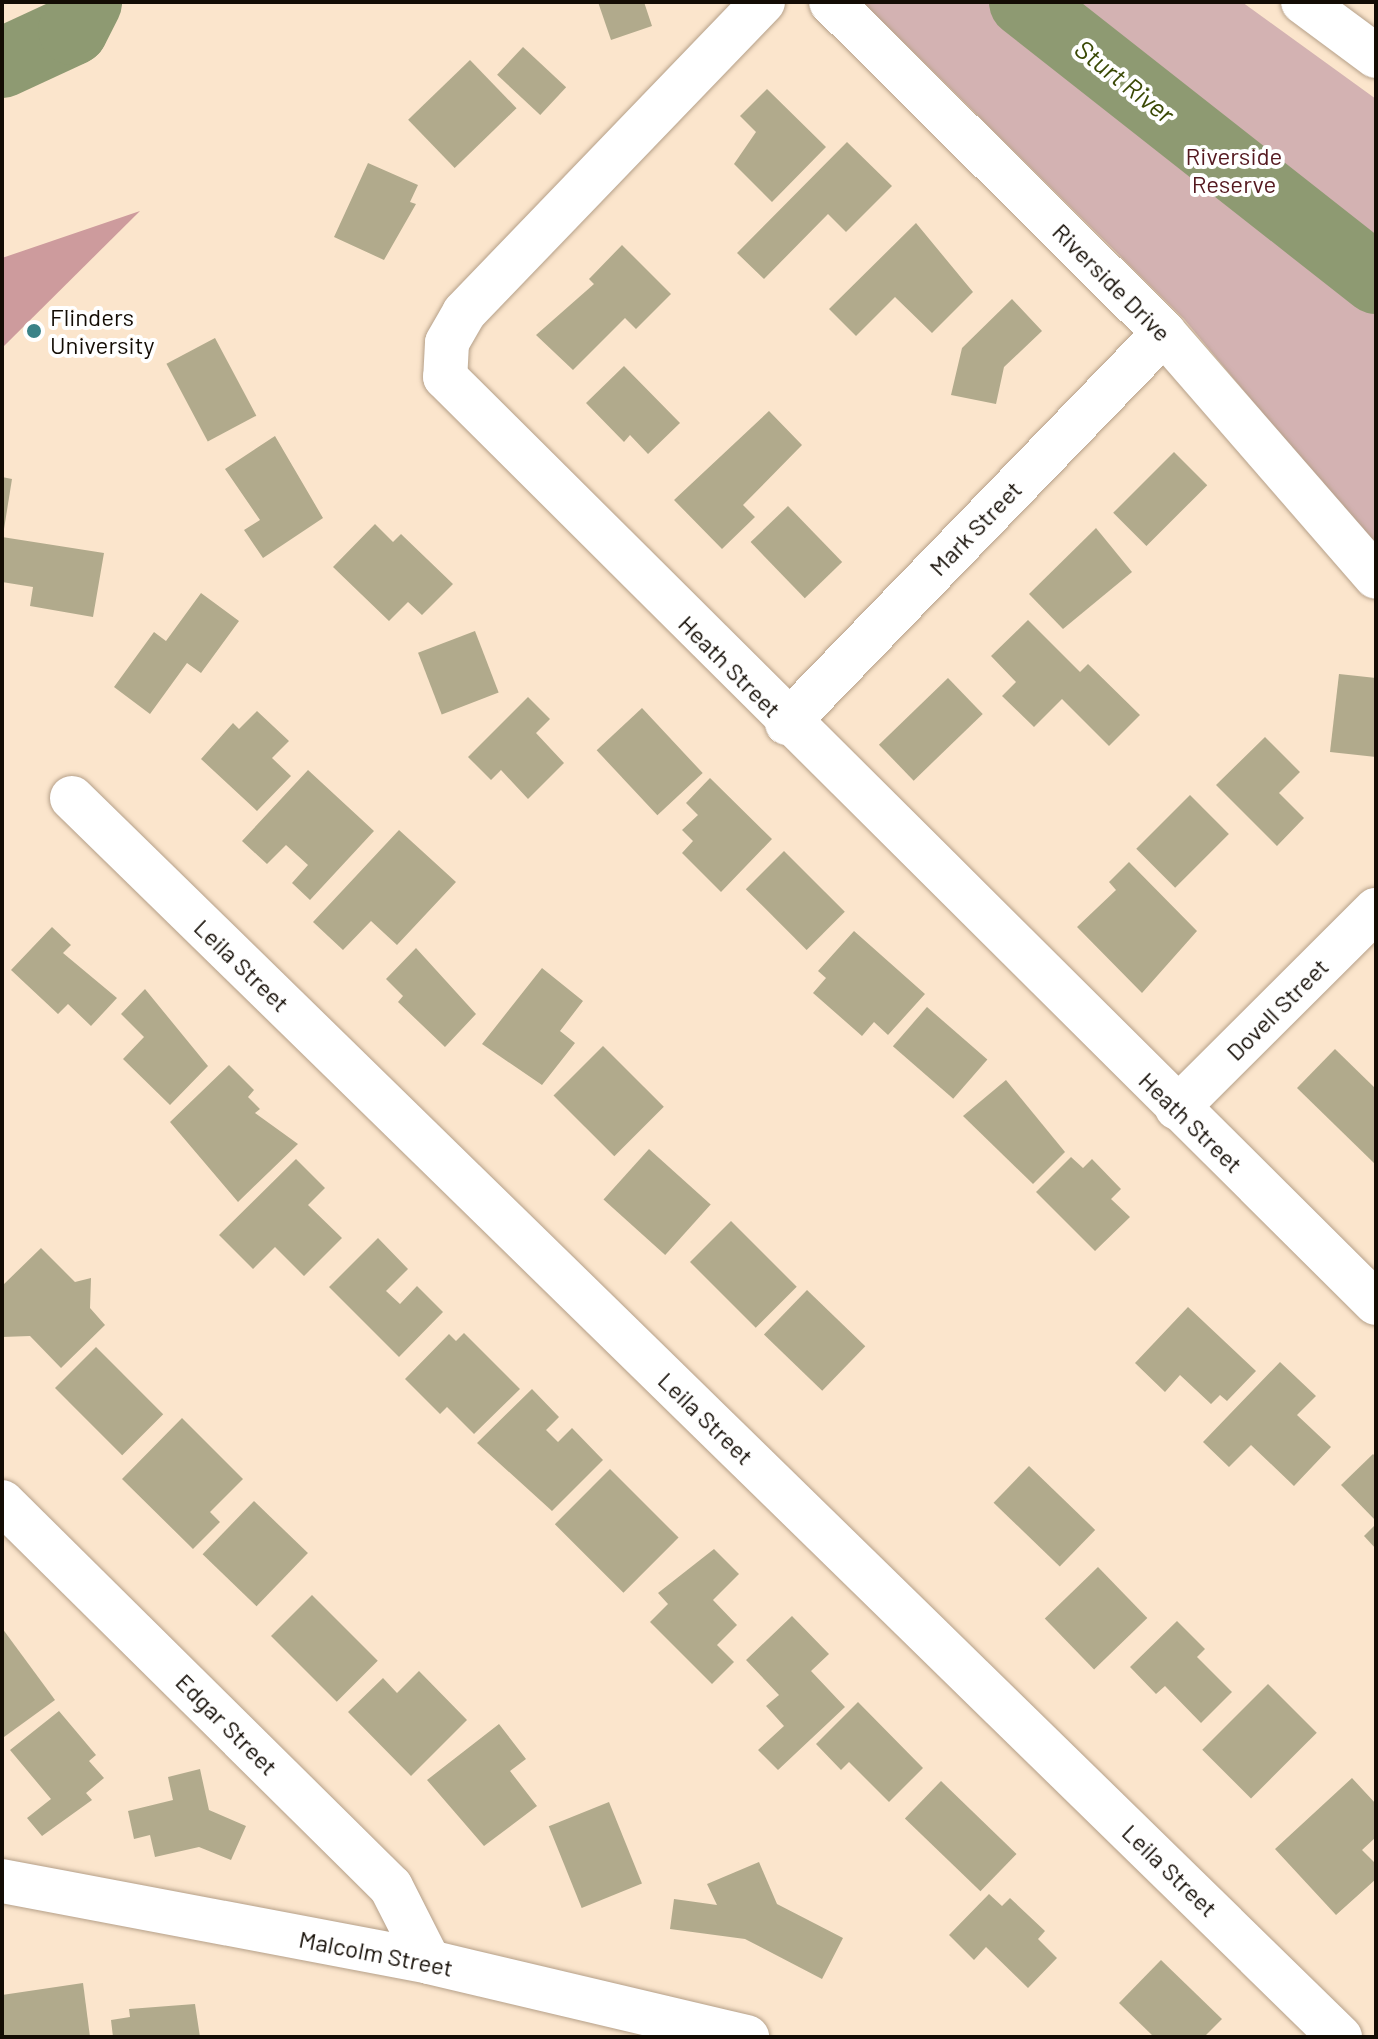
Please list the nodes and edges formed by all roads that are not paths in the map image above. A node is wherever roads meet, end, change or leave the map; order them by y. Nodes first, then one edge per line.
1 (763, 2) edge
2 (831, 2) edge
3 (1303, 2) edge
4 (1376, 56) edge
5 (1164, 333) junction
6 (1376, 577) edge
7 (787, 723) junction
8 (72, 798) dead end
9 (1376, 910) edge
10 (1177, 1108) junction
11 (1376, 1303) edge
12 (2, 1502) edge
13 (2, 1881) edge
14 (429, 1962) junction
15 (747, 2037) edge
16 (1340, 2037) edge

1 - 7 street, Heath Street
2 - 5 street, Riverside Drive
3 - 4 street
5 - 6 street, Riverside Drive
5 - 7 street, Mark Street
7 - 10 street, Heath Street
8 - 16 street, Leila Street
9 - 10 street, Dovell Street
10 - 11 street, Heath Street
12 - 14 street, Edgar Street
13 - 14 street, Malcolm Street
14 - 15 street, Malcolm Street

